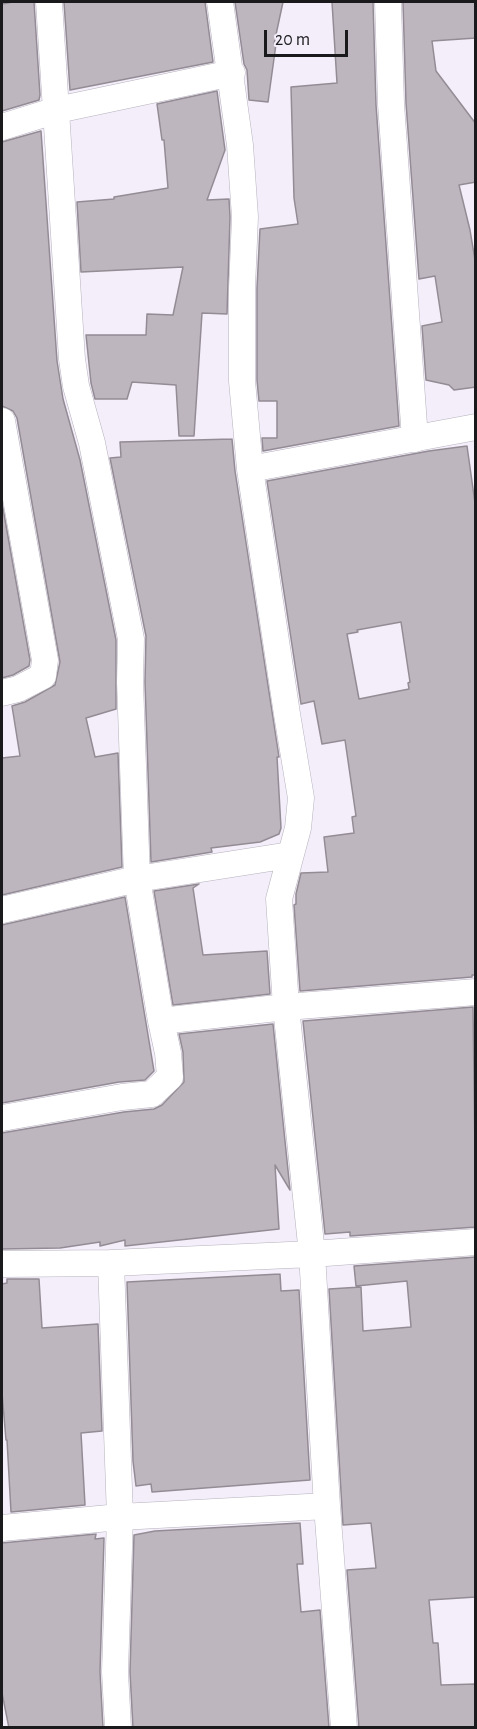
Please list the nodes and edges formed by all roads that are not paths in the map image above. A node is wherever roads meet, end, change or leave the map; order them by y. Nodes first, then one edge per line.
1 (49, 2) edge
2 (220, 2) edge
3 (388, 2) edge
4 (232, 73) junction
5 (57, 110) junction
6 (2, 127) edge
7 (2, 421) edge
8 (476, 427) edge
9 (415, 439) junction
10 (250, 469) junction
11 (11, 532) edge
12 (2, 693) edge
13 (290, 855) junction
14 (137, 879) junction
15 (2, 910) edge
16 (476, 992) edge
17 (286, 1007) junction
18 (161, 1021) junction
19 (2, 1118) edge
20 (476, 1242) edge
21 (312, 1254) junction
22 (111, 1263) junction
23 (2, 1264) edge
24 (327, 1506) junction
25 (120, 1517) junction
26 (2, 1528) edge
27 (118, 1728) edge
28 (344, 1728) edge

1 - 5 street
2 - 4 street
3 - 9 street
4 - 5 street
4 - 10 street
5 - 6 street
5 - 14 street
7 - 11 street
8 - 9 street
9 - 10 street
10 - 13 street
11 - 12 street
13 - 14 street
13 - 17 street
14 - 15 street
14 - 18 street
16 - 17 street
17 - 18 street
17 - 21 street
18 - 19 street
20 - 21 street
21 - 22 street
21 - 24 street
22 - 23 street
22 - 25 street
24 - 25 street
24 - 28 street
25 - 26 street
25 - 27 street

